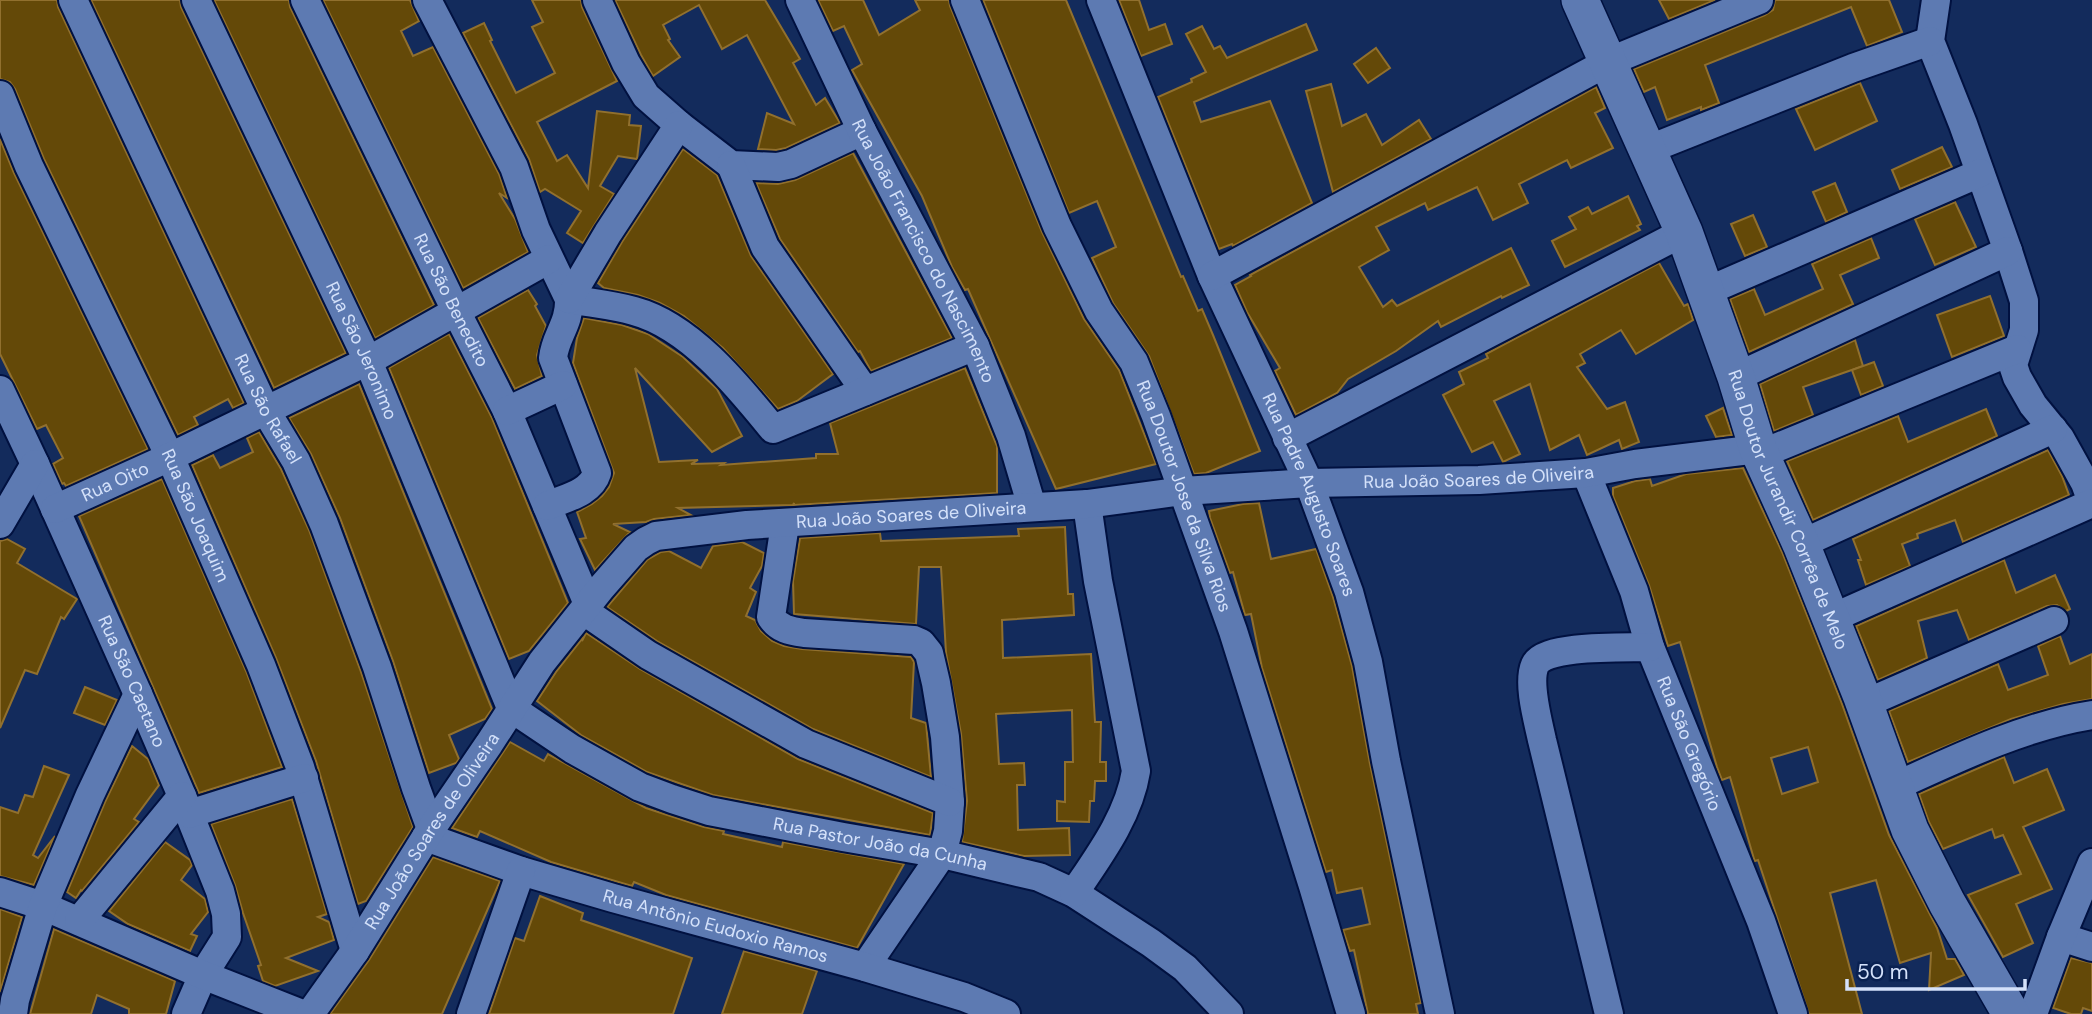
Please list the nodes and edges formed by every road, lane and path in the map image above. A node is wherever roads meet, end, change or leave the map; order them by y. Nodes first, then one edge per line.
1 (73, 0) edge
2 (197, 0) edge
3 (306, 0) edge
4 (427, 0) edge
5 (597, 0) edge
6 (800, 0) edge
7 (965, 0) edge
8 (1101, 0) edge
9 (1580, 0) edge
10 (1759, 0) edge
11 (1936, 0) edge
12 (1930, 41) junction
13 (1608, 62) junction
14 (0, 95) edge
15 (678, 125) junction
16 (862, 131) junction
17 (1647, 150) junction
18 (731, 165) junction
19 (1980, 173) junction
20 (1684, 232) junction
21 (2008, 251) junction
22 (549, 259) junction
23 (1212, 276) junction
24 (1705, 292) junction
25 (569, 299) junction
26 (456, 311) junction
27 (975, 346) junction
28 (2017, 349) junction
29 (368, 360) junction
30 (1736, 377) junction
31 (563, 385) junction
32 (0, 390) edge
33 (865, 391) junction
34 (266, 411) junction
35 (507, 411) junction
36 (2053, 429) junction
37 (1287, 438) junction
38 (1759, 452) junction
39 (170, 457) junction
40 (35, 464) junction
41 (1586, 473) junction
42 (1310, 483) junction
43 (1183, 492) junction
44 (2092, 503) edge
45 (1087, 504) junction
46 (547, 506) junction
47 (1032, 507) junction
48 (55, 509) junction
49 (0, 524) edge
50 (785, 524) junction
51 (1801, 544) junction
52 (586, 607) junction
53 (1830, 619) junction
54 (2054, 621) dead end
55 (1650, 647) junction
56 (138, 694) junction
57 (1864, 704) junction
58 (512, 708) junction
59 (2092, 715) edge
60 (304, 778) junction
61 (1894, 787) junction
62 (950, 802) junction
63 (186, 805) junction
64 (429, 833) junction
65 (942, 853) junction
66 (2092, 863) edge
67 (521, 871) junction
68 (0, 892) edge
69 (1074, 893) junction
70 (43, 906) junction
71 (79, 921) junction
72 (2061, 937) junction
73 (2092, 947) edge
74 (355, 951) junction
75 (866, 967) junction
76 (203, 975) junction
77 (13, 1014) edge
78 (186, 1014) edge
79 (302, 1014) edge
80 (310, 1014) edge
81 (471, 1014) edge
82 (1006, 1014) edge
83 (1229, 1014) edge
84 (1351, 1014) edge
85 (1440, 1014) edge
86 (1609, 1014) edge
87 (1793, 1014) edge
88 (2011, 1014) edge
89 (2033, 1014) edge

1 - 34 street, Rua São Rafael
2 - 29 street, Rua São Jeronimo
3 - 26 street, Rua São Benedito
4 - 22 street
5 - 15 street
6 - 16 street, Rua João Francisco do Nascimento
7 - 43 street, Rua Doutor Jose da Silva Rios
8 - 23 street, Rua Padre Augusto Soares
9 - 13 street, Rua Doutor Jurandir Corrêa de Melo
10 - 13 street
11 - 12 street
12 - 17 street
12 - 19 street
13 - 17 street, Rua Doutor Jurandir Corrêa de Melo
13 - 23 street
14 - 39 street, Rua São Joaquim
15 - 18 street
15 - 25 street
16 - 18 street
16 - 27 street, Rua João Francisco do Nascimento
17 - 20 street, Rua Doutor Jurandir Corrêa de Melo
18 - 33 street
19 - 21 street
19 - 24 street
20 - 24 street, Rua Doutor Jurandir Corrêa de Melo
20 - 37 street
21 - 28 street
21 - 30 street
22 - 25 street
22 - 26 street, Rua Oito
23 - 37 street, Rua Padre Augusto Soares
24 - 30 street, Rua Doutor Jurandir Corrêa de Melo
25 - 31 street
25 - 33 street
26 - 29 street, Rua Oito
26 - 35 street, Rua São Benedito
27 - 33 street
27 - 47 street, Rua João Francisco do Nascimento
28 - 36 street
28 - 38 street, Rua João Soares de Oliveira
29 - 34 street, Rua Oito
29 - 58 street, Rua São Jeronimo
30 - 38 street, Rua Doutor Jurandir Corrêa de Melo
31 - 35 street
31 - 46 street
32 - 40 street, Rua São Caetano
34 - 39 street, Rua Oito
34 - 64 street, Rua São Rafael
35 - 46 street, Rua São Benedito
36 - 44 street
36 - 51 street
37 - 42 street, Rua Padre Augusto Soares
38 - 41 street, Rua João Soares de Oliveira
38 - 51 street, Rua Doutor Jurandir Corrêa de Melo
39 - 48 street, Rua Oito
39 - 60 street, Rua São Joaquim
40 - 48 street, Rua São Caetano
40 - 49 street
41 - 42 street, Rua João Soares de Oliveira
41 - 55 street, Rua São Gregório
42 - 43 street, Rua João Soares de Oliveira
42 - 85 street, Rua Padre Augusto Soares
43 - 45 street, Rua João Soares de Oliveira
43 - 84 street, Rua Doutor Jose da Silva Rios
44 - 53 street
45 - 47 street, Rua João Soares de Oliveira
45 - 69 street
46 - 52 street, Rua São Benedito
47 - 50 street, Rua João Soares de Oliveira
48 - 56 street, Rua São Caetano
50 - 52 street, Rua João Soares de Oliveira
50 - 62 street
51 - 53 street, Rua Doutor Jurandir Corrêa de Melo
52 - 58 street, Rua João Soares de Oliveira
52 - 62 street
53 - 57 street, Rua Doutor Jurandir Corrêa de Melo
54 - 57 street
55 - 86 street
55 - 87 street, Rua São Gregório
56 - 63 street, Rua São Caetano
56 - 70 street
57 - 61 street, Rua Doutor Jurandir Corrêa de Melo
58 - 64 street, Rua João Soares de Oliveira
58 - 65 street, Rua Pastor João da Cunha
59 - 61 street
60 - 63 street
60 - 74 street, Rua São Joaquim
61 - 88 street, Rua Doutor Jurandir Corrêa de Melo
62 - 65 street
63 - 71 street
63 - 76 street, Rua São Caetano
64 - 67 street, Rua Antônio Eudoxio Ramos
64 - 74 street, Rua João Soares de Oliveira
65 - 69 street, Rua Pastor João da Cunha
65 - 75 street
66 - 72 street
67 - 75 street, Rua Antônio Eudoxio Ramos
67 - 81 street
68 - 70 street
69 - 83 street, Rua Pastor João da Cunha
70 - 71 street
70 - 77 street
71 - 76 street
72 - 73 street
72 - 89 street
74 - 80 street, Rua João Soares de Oliveira
75 - 82 street, Rua Antônio Eudoxio Ramos
76 - 78 street, Rua São Caetano
76 - 79 street

